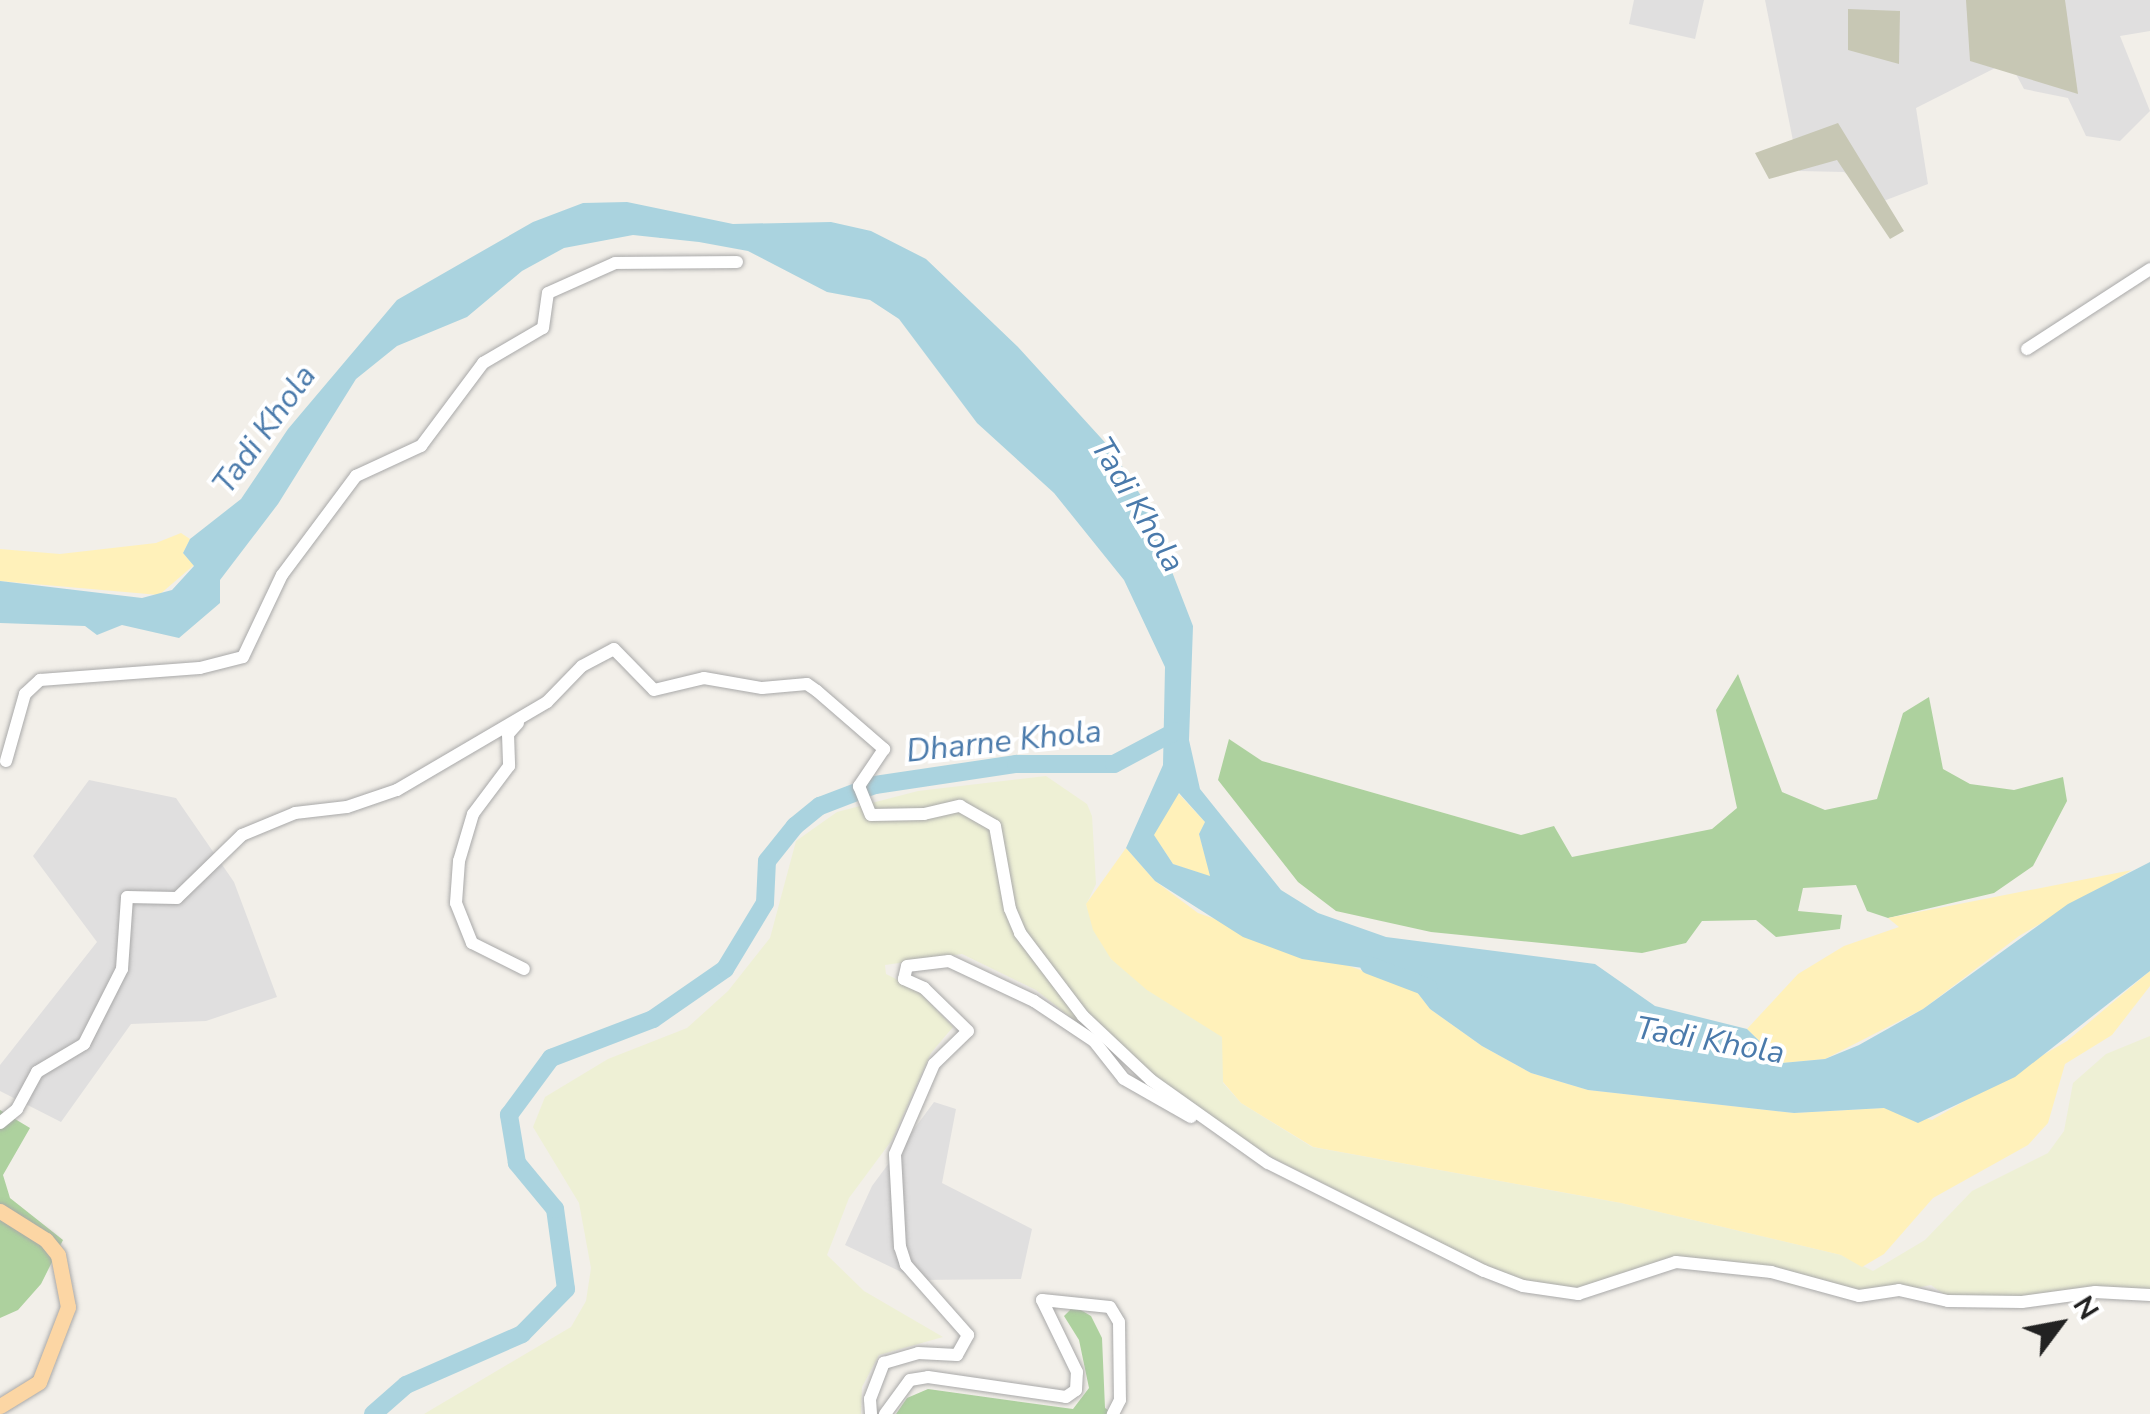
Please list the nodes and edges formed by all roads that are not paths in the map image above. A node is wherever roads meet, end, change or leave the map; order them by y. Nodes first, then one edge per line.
1 (737, 262) dead end
2 (2150, 268) edge
3 (2028, 349) dead end
4 (535, 709) junction
5 (6, 761) dead end
6 (524, 969) dead end
7 (1208, 1121) junction
8 (0, 1123) edge
9 (0, 1211) edge
10 (2150, 1296) edge
11 (0, 1406) edge
12 (871, 1414) edge
13 (885, 1414) edge
14 (1113, 1414) edge

1 - 5 street
2 - 3 street
4 - 6 street
4 - 7 street
4 - 8 street
7 - 10 street
7 - 12 street
9 - 11 main road
13 - 14 street

